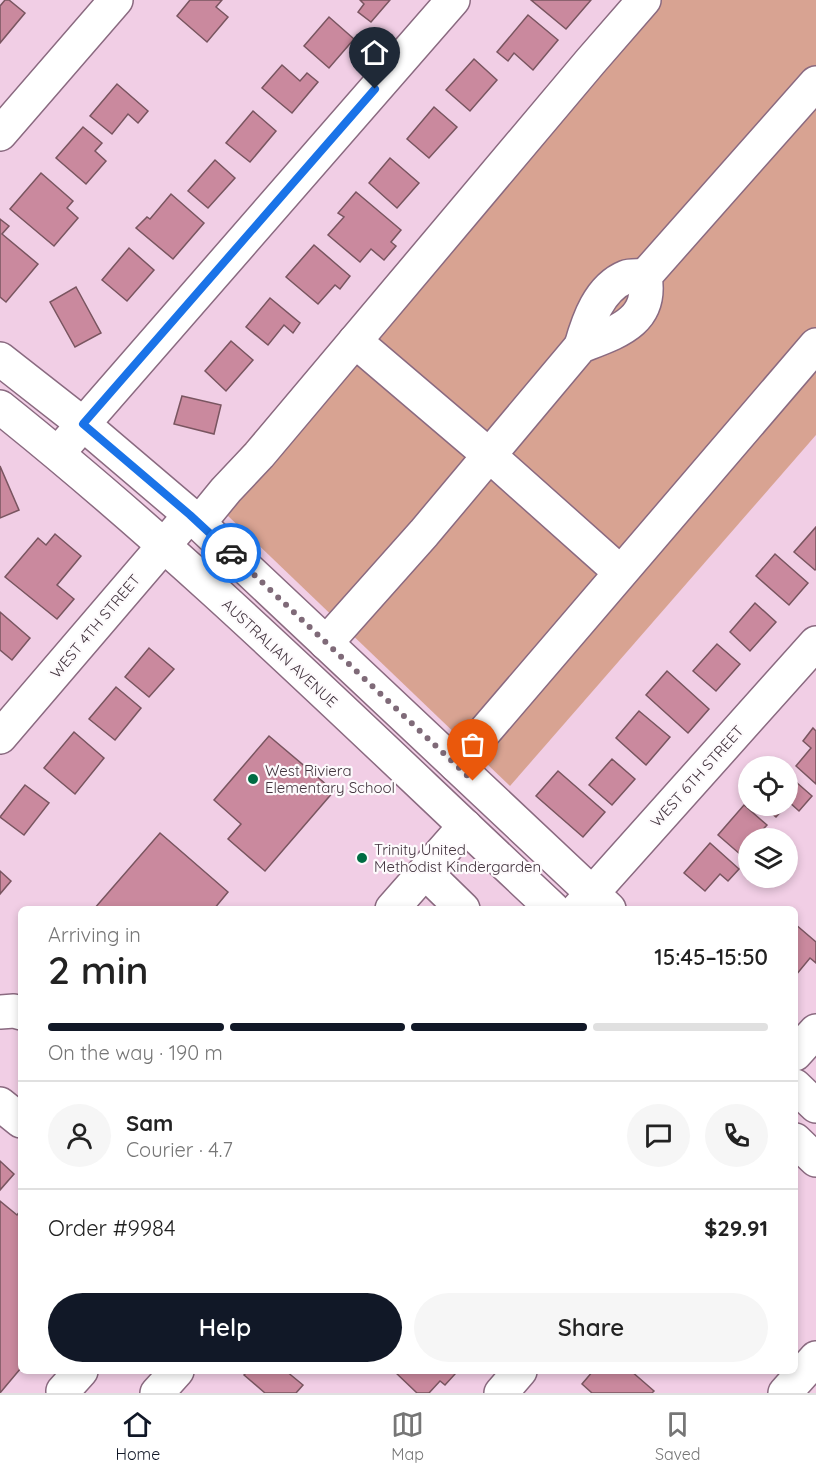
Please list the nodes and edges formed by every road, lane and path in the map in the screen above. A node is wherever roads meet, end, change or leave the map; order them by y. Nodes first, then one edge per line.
1 (116, 0) edge
2 (453, 0) edge
3 (645, 0) edge
4 (816, 83) edge
5 (0, 134) edge
6 (355, 341) junction
7 (816, 345) edge
8 (0, 359) edge
9 (0, 407) edge
10 (83, 424) junction
11 (58, 453) junction
12 (490, 456) junction
13 (194, 519) junction
14 (164, 544) junction
15 (620, 572) junction
16 (326, 643) junction
17 (816, 643) edge
18 (0, 737) edge
19 (456, 765) junction
20 (465, 826) junction
21 (425, 872) junction
22 (593, 904) edge
23 (395, 906) edge
24 (460, 906) edge
25 (549, 906) edge
26 (0, 1012) edge
27 (18, 1012) edge
28 (816, 1031) edge
29 (798, 1051) edge
30 (798, 1089) edge
31 (0, 1104) edge
32 (816, 1106) edge
33 (18, 1119) edge
34 (798, 1143) edge
35 (816, 1160) edge
36 (816, 1358) edge
37 (78, 1374) edge
38 (174, 1374) edge
39 (517, 1374) edge
40 (66, 1393) edge
41 (157, 1393) edge
42 (501, 1393) edge
43 (785, 1393) edge

1 - 5 main road
2 - 10 main road
3 - 6 main road, WEST 4TH STREET
4 - 12 main road
6 - 12 main road
6 - 13 main road, WEST 4TH STREET
7 - 15 main road
8 - 10 main road
9 - 11 main road, AUSTRALIAN AVENUE
10 - 11 main road
10 - 13 main road
11 - 14 main road, AUSTRALIAN AVENUE
12 - 15 main road
12 - 16 main road
13 - 14 main road, WEST 4TH STREET
13 - 16 main road
14 - 18 main road, WEST 4TH STREET
14 - 20 main road, AUSTRALIAN AVENUE
15 - 19 main road
16 - 19 main road
17 - 22 main road, WEST 6TH STREET
19 - 22 main road
20 - 21 main road
20 - 25 main road, AUSTRALIAN AVENUE
21 - 23 main road
21 - 24 main road
26 - 27 main road
28 - 29 main road
30 - 32 main road
31 - 33 main road
34 - 35 main road
36 - 43 main road
37 - 40 main road
38 - 41 main road
39 - 42 main road

